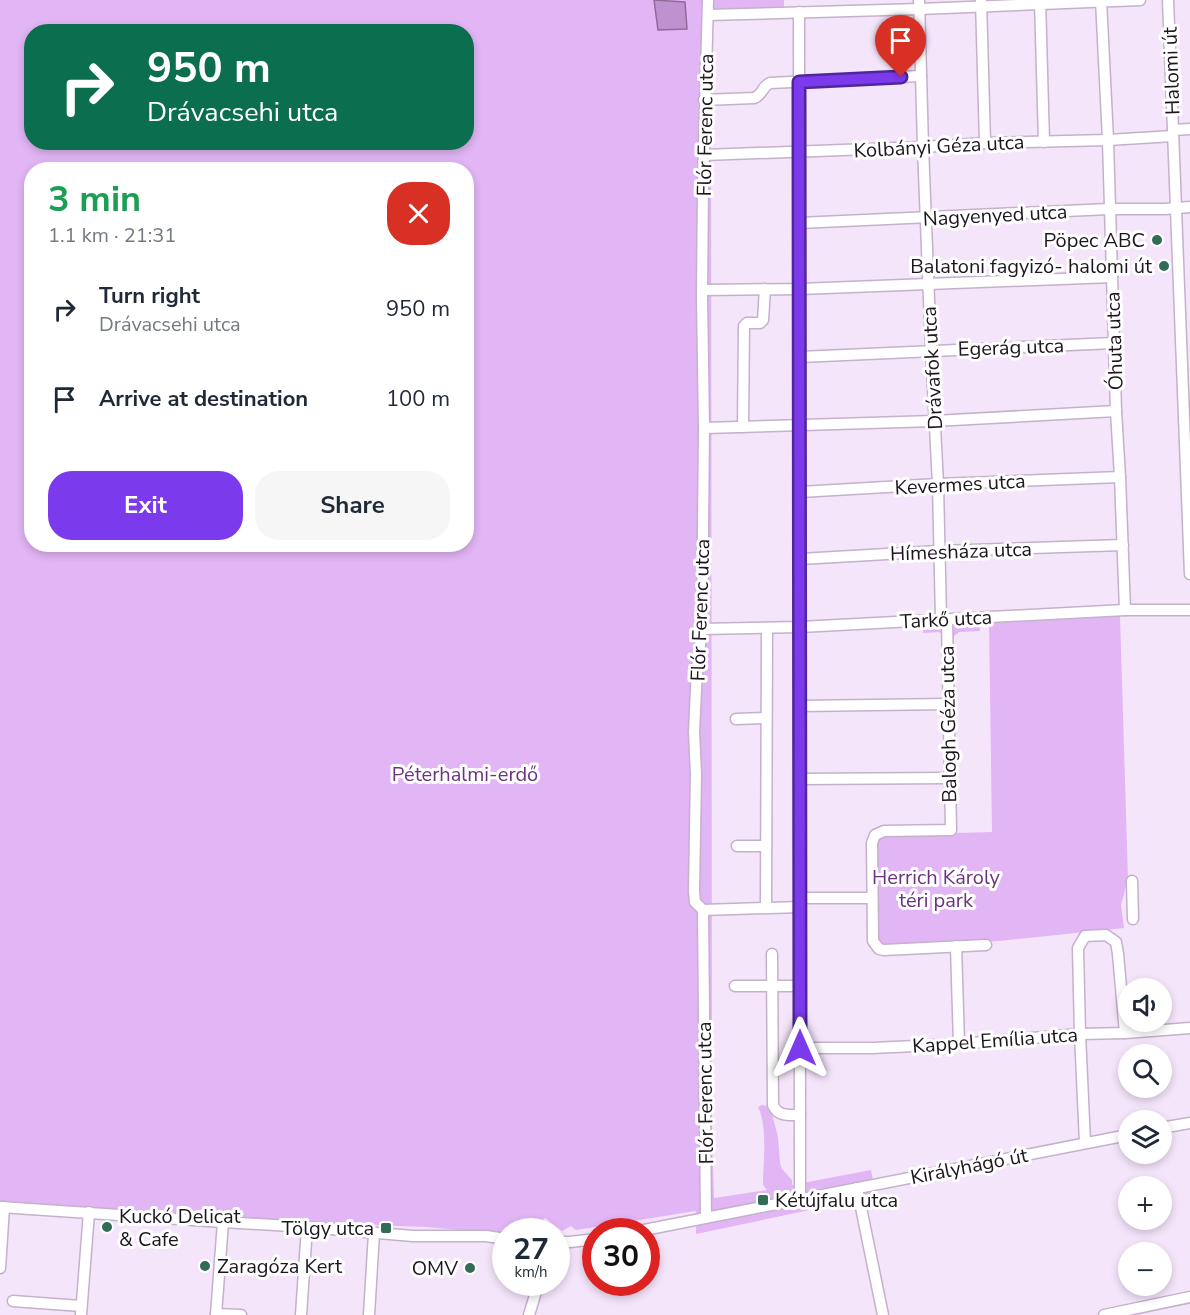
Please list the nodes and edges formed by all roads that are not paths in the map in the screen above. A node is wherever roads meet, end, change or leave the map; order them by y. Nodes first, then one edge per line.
1 (708, 0) edge
2 (778, 0) edge
3 (1140, 0) edge
4 (1168, 0) edge
5 (1101, 1) edge
6 (1040, 2) edge
7 (981, 3) edge
8 (848, 5) edge
9 (919, 5) edge
10 (799, 12) junction
11 (778, 13) junction
12 (708, 15) junction
13 (921, 76) junction
14 (799, 82) junction
15 (704, 100) junction
16 (1190, 129) edge
17 (1173, 133) junction
18 (1108, 140) junction
19 (1044, 142) junction
20 (985, 143) junction
21 (923, 147) junction
22 (800, 152) junction
23 (704, 155) junction
24 (1190, 207) edge
25 (1177, 208) junction
26 (1109, 209) junction
27 (926, 218) junction
28 (800, 223) junction
29 (1112, 277) junction
30 (928, 285) junction
31 (703, 290) junction
32 (765, 290) junction
33 (800, 290) junction
34 (1114, 343) junction
35 (1185, 345) edge
36 (931, 350) junction
37 (800, 357) junction
38 (1116, 411) junction
39 (934, 421) junction
40 (800, 425) junction
41 (743, 427) junction
42 (704, 428) junction
43 (1187, 430) edge
44 (1120, 477) junction
45 (938, 484) junction
46 (800, 492) junction
47 (1189, 512) edge
48 (1123, 545) junction
49 (939, 551) junction
50 (800, 559) junction
51 (1190, 574) edge
52 (1125, 610) junction
53 (1190, 610) edge
54 (944, 619) junction
55 (800, 627) junction
56 (767, 628) junction
57 (702, 629) junction
58 (948, 704) junction
59 (800, 706) junction
60 (766, 718) junction
61 (736, 719) dead end
62 (949, 778) junction
63 (800, 779) junction
64 (737, 846) dead end
65 (766, 846) junction
66 (1132, 881) dead end
67 (872, 898) junction
68 (800, 903) junction
69 (766, 907) junction
70 (703, 910) junction
71 (1133, 919) dead end
72 (986, 945) dead end
73 (956, 946) junction
74 (772, 954) dead end
75 (735, 986) dead end
76 (772, 986) junction
77 (800, 986) junction
78 (1190, 1028) edge
79 (1125, 1033) junction
80 (1080, 1034) junction
81 (959, 1044) junction
82 (800, 1048) junction
83 (800, 1115) junction
84 (1190, 1123) edge
85 (1172, 1126) edge
86 (1118, 1137) edge
87 (1085, 1143) junction
88 (857, 1188) junction
89 (800, 1199) junction
90 (2, 1207) edge
91 (89, 1212) junction
92 (706, 1218) junction
93 (223, 1222) junction
94 (307, 1227) junction
95 (660, 1227) edge
96 (374, 1233) junction
97 (430, 1235) junction
98 (492, 1237) edge
99 (582, 1241) edge
100 (570, 1242) edge
101 (492, 1244) edge
102 (0, 1266) edge
103 (1190, 1297) edge
104 (535, 1298) edge
105 (13, 1301) dead end
106 (82, 1313) edge
107 (216, 1314) edge
108 (241, 1315) edge
109 (301, 1315) edge
110 (369, 1315) edge
111 (529, 1315) edge
112 (883, 1315) edge
113 (1104, 1315) edge

1 - 12 street, Flór Ferenc utca
2 - 11 street
3 - 5 street
4 - 17 street, Halomi út
5 - 6 street
5 - 18 street, Óhuta utca
6 - 7 street
6 - 19 street
7 - 9 street
7 - 20 street
8 - 9 street
8 - 10 street
9 - 13 street, Drávafok utca
10 - 11 street
10 - 14 street
11 - 12 street
12 - 15 street, Flór Ferenc utca
13 - 14 street
13 - 21 street, Drávafok utca
14 - 15 street
14 - 22 street
15 - 23 street, Flór Ferenc utca
16 - 17 street, Kolbányi Géza utca
17 - 18 street, Kolbányi Géza utca
17 - 25 street, Halomi út
18 - 19 street, Kolbányi Géza utca
18 - 26 street, Óhuta utca
19 - 20 street, Kolbányi Géza utca
20 - 21 street, Kolbányi Géza utca
21 - 22 street, Kolbányi Géza utca
21 - 27 street, Drávafok utca
22 - 23 street, Kolbányi Géza utca
22 - 28 street
23 - 31 street, Flór Ferenc utca
24 - 25 street, Nagyenyed utca
25 - 26 street, Nagyenyed utca
25 - 35 street, Halomi út
26 - 27 street, Nagyenyed utca
26 - 29 street, Óhuta utca
27 - 28 street, Nagyenyed utca
27 - 30 street, Drávafok utca
28 - 33 street
29 - 30 street
29 - 34 street, Óhuta utca
30 - 33 street
30 - 36 street, Drávafok utca
31 - 32 street
31 - 42 street, Flór Ferenc utca
32 - 33 street
32 - 41 street
33 - 37 street
34 - 36 street, Egerág utca
34 - 38 street, Óhuta utca
35 - 43 street, Halomi út
36 - 37 street, Egerág utca
36 - 39 street, Drávafok utca
37 - 40 street
38 - 39 street
38 - 44 street, Óhuta utca
39 - 40 street
39 - 45 street, Drávafok utca
40 - 41 street
40 - 46 street
41 - 42 street
42 - 57 street, Flór Ferenc utca
43 - 47 street, Halomi út
44 - 45 street, Kevermes utca
44 - 48 street, Óhuta utca
45 - 46 street, Kevermes utca
45 - 49 street, Drávafok utca
46 - 50 street
47 - 51 street, Halomi út
48 - 49 street, Hímesháza utca
48 - 52 street, Óhuta utca
49 - 50 street, Hímesháza utca
49 - 54 street, Drávafok utca
50 - 55 street
52 - 53 street, Tarkő utca
52 - 54 street, Tarkő utca
54 - 55 street, Tarkő utca
54 - 58 street, Balogh Géza utca
55 - 56 street, Tarkő utca
55 - 59 street
56 - 57 street, Tarkő utca
56 - 60 street
57 - 70 street, Flór Ferenc utca
58 - 59 street
58 - 62 street, Balogh Géza utca
59 - 63 street
60 - 61 street
60 - 65 street
62 - 63 street
62 - 67 street, Balogh Géza utca
63 - 68 street
64 - 65 street
65 - 69 street
66 - 71 street
67 - 68 street
67 - 73 street
68 - 69 street
68 - 77 street
69 - 70 street
70 - 92 street, Flór Ferenc utca
72 - 73 street
73 - 81 street
74 - 76 street
75 - 76 street
76 - 77 street
76 - 83 street
77 - 82 street
78 - 79 street, Kappel Emília utca
79 - 80 street, Kappel Emília utca
79 - 80 street
80 - 81 street, Kappel Emília utca
80 - 87 street
81 - 82 street, Kappel Emília utca
82 - 83 street
83 - 89 street
84 - 85 street
86 - 87 street, Királyhágó út
87 - 88 street, Királyhágó út
88 - 89 street, Királyhágó út
88 - 112 street
89 - 92 street, Királyhágó út
90 - 91 street
90 - 102 street
91 - 93 street
91 - 106 street
92 - 95 street, Királyhágó út
93 - 94 street
93 - 107 street
94 - 96 street
94 - 109 street
96 - 97 street
96 - 110 street
97 - 98 street
97 - 101 street
99 - 100 street
103 - 113 street
104 - 111 street
105 - 106 street
107 - 108 street

